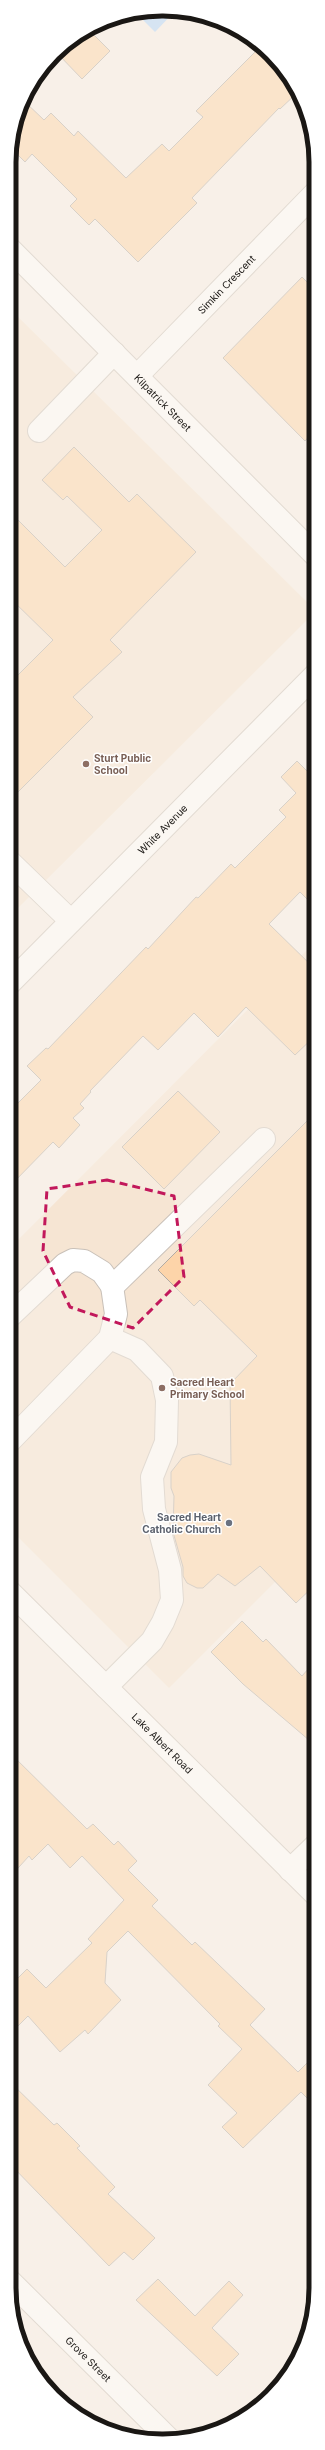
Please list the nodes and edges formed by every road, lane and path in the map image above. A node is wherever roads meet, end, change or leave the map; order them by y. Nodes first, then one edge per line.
1 (309, 199) edge
2 (16, 255) edge
3 (114, 353) junction
4 (137, 376) junction
5 (39, 432) dead end
6 (309, 549) edge
7 (309, 681) edge
8 (16, 867) edge
9 (71, 921) junction
10 (16, 977) edge
11 (264, 1139) dead end
12 (112, 1287) junction
13 (16, 1311) edge
14 (110, 1338) junction
15 (16, 1435) edge
16 (16, 1598) edge
17 (106, 1687) junction
18 (309, 1852) edge
19 (290, 1870) junction
20 (309, 1888) edge
21 (16, 2287) edge
22 (164, 2434) edge

1 - 4 street, Simkin Crescent
2 - 3 street, Kilpatrick Street
3 - 4 street, Kilpatrick Street
3 - 5 street
4 - 6 street, Kilpatrick Street
7 - 9 street, White Avenue
8 - 9 street
9 - 10 street, White Avenue
11 - 12 street
12 - 13 street
12 - 14 street
14 - 15 street
14 - 17 street
16 - 17 street, Lake Albert Road
17 - 19 street, Lake Albert Road
18 - 19 street
19 - 20 street, Lake Albert Road
21 - 22 street, Grove Street

